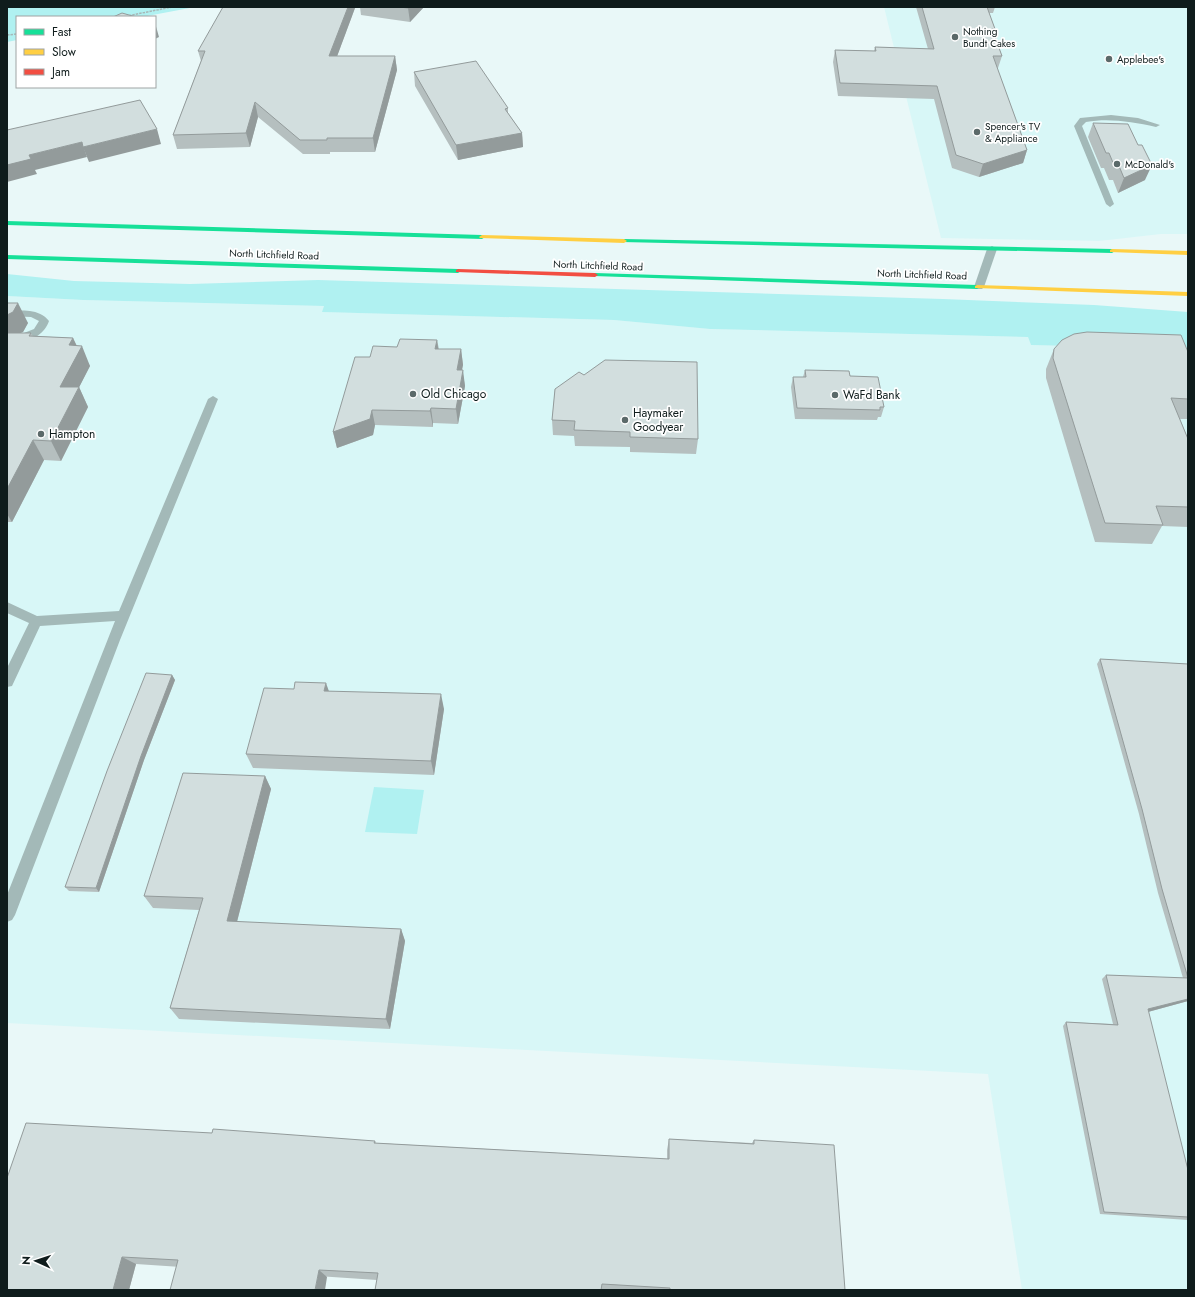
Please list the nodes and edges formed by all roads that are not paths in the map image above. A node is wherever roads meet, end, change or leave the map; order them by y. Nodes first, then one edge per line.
1 (1078, 126) junction
2 (1098, 127) edge
3 (1127, 128) edge
4 (1110, 204) dead end
5 (7, 223) edge
6 (992, 249) junction
7 (1188, 253) edge
8 (7, 257) edge
9 (979, 287) junction
10 (1188, 294) edge
11 (7, 313) edge
12 (18, 339) edge
13 (213, 398) dead end
14 (7, 607) edge
15 (124, 616) junction
16 (36, 621) junction
17 (7, 682) edge
18 (7, 915) edge

1 - 2 lane
1 - 3 lane
1 - 4 lane
5 - 6 main road, North Litchfield Road
6 - 7 main road, North Litchfield Road
6 - 9 lane
8 - 9 main road, North Litchfield Road
9 - 10 main road, North Litchfield Road
11 - 12 lane
13 - 15 lane
14 - 16 lane
15 - 16 lane
15 - 18 lane
16 - 17 lane

